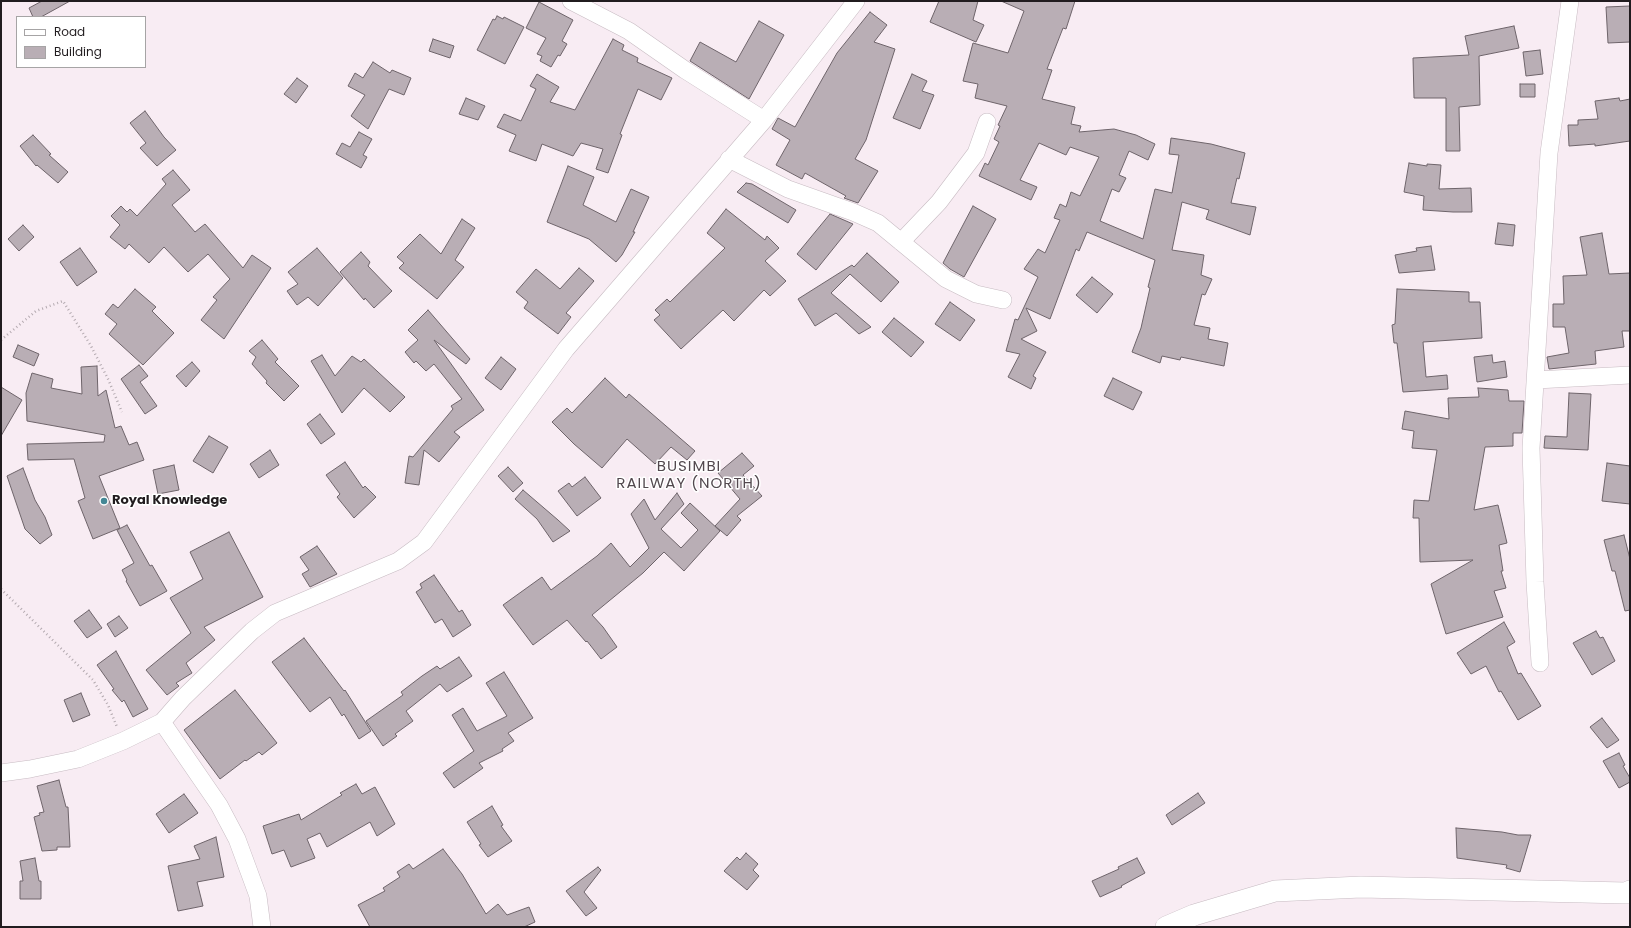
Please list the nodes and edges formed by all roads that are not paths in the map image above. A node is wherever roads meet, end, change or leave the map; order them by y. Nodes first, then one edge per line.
1 (571, 1) edge
2 (856, 1) edge
3 (1570, 1) edge
4 (764, 120) junction
5 (987, 122) dead end
6 (730, 159) junction
7 (901, 242) junction
8 (1003, 300) dead end
9 (1630, 375) edge
10 (1536, 380) junction
11 (1540, 663) dead end
12 (162, 722) junction
13 (1, 773) edge
14 (1630, 891) edge
15 (262, 927) edge
16 (1166, 927) edge

1 - 4 street
2 - 4 street
3 - 10 street
4 - 6 street
5 - 7 street
6 - 7 street
6 - 12 street
7 - 8 street
9 - 10 street
10 - 11 street
12 - 13 street
12 - 15 street
14 - 16 main road

